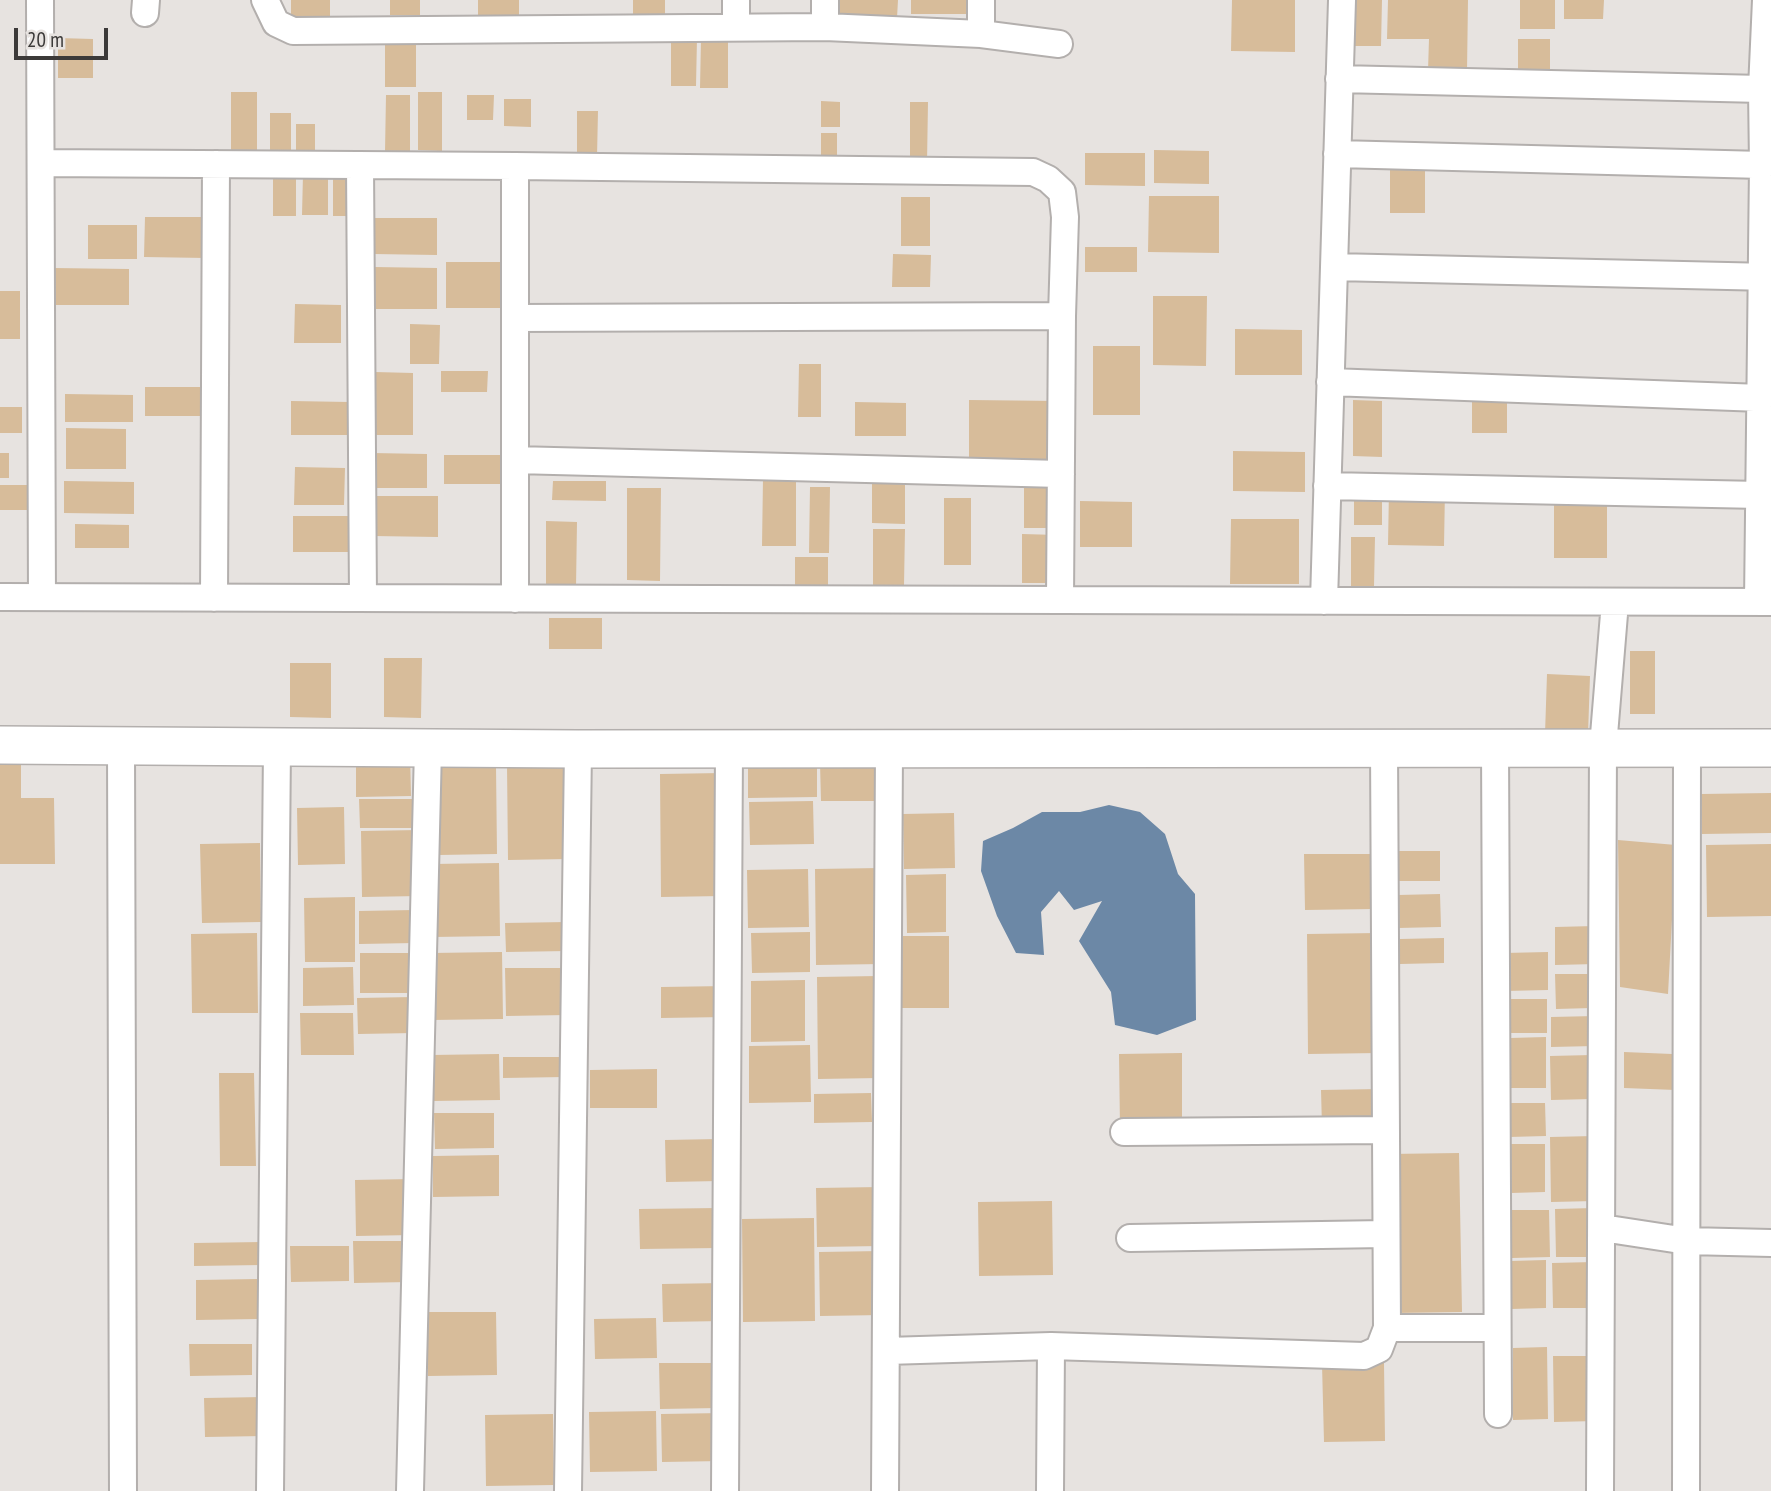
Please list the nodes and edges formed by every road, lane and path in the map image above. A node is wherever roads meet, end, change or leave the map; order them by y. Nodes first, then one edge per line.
1 (40, 0) edge
2 (265, 0) edge
3 (736, 0) edge
4 (825, 0) edge
5 (981, 0) edge
6 (1342, 0) edge
7 (1766, 0) edge
8 (736, 27) junction
9 (825, 27) junction
10 (981, 34) junction
11 (1059, 44) dead end
12 (1339, 79) junction
13 (1762, 89) junction
14 (1337, 154) junction
15 (41, 163) junction
16 (216, 164) junction
17 (360, 165) junction
18 (1763, 165) junction
19 (515, 166) junction
20 (1334, 267) junction
21 (1767, 277) edge
22 (1062, 316) junction
23 (515, 318) junction
24 (1330, 382) junction
25 (1760, 398) junction
26 (515, 460) junction
27 (1061, 474) junction
28 (1327, 486) junction
29 (1759, 495) junction
30 (0, 597) edge
31 (42, 597) junction
32 (214, 598) junction
33 (363, 598) junction
34 (515, 598) junction
35 (1060, 600) junction
36 (1324, 601) junction
37 (1615, 602) junction
38 (1765, 602) edge
39 (0, 745) edge
40 (121, 746) junction
41 (1384, 746) junction
42 (1495, 746) junction
43 (277, 747) junction
44 (1603, 747) junction
45 (1771, 747) edge
46 (428, 748) junction
47 (729, 748) junction
48 (889, 748) junction
49 (578, 749) junction
50 (1687, 749) junction
51 (1385, 1130) junction
52 (1124, 1132) dead end
53 (1602, 1228) junction
54 (1385, 1234) junction
55 (1130, 1238) dead end
56 (1687, 1241) junction
57 (1771, 1243) edge
58 (1387, 1328) junction
59 (1496, 1328) junction
60 (1051, 1346) junction
61 (887, 1351) junction
62 (1497, 1414) dead end
63 (123, 1491) edge
64 (270, 1491) edge
65 (410, 1491) edge
66 (568, 1491) edge
67 (725, 1491) edge
68 (886, 1491) edge
69 (1050, 1491) edge
70 (1600, 1491) edge
71 (1686, 1491) edge

1 - 15 street
2 - 8 street
3 - 8 street
4 - 9 street
5 - 10 street
6 - 12 street
7 - 13 street
8 - 9 street
9 - 10 street
10 - 11 street
12 - 13 street
12 - 14 street
13 - 18 street
14 - 18 street
14 - 20 street
15 - 16 street
15 - 31 street
16 - 17 street
16 - 32 street
17 - 19 street
17 - 33 street
18 - 21 street
19 - 22 street
19 - 23 street
20 - 21 street
20 - 24 street
21 - 25 street
22 - 23 street
22 - 27 street
23 - 26 street
24 - 25 street
24 - 28 street
25 - 29 street
26 - 27 street
26 - 34 street
27 - 35 street
28 - 29 street
28 - 36 street
29 - 38 street
30 - 31 street
31 - 32 street
32 - 33 street
33 - 34 street
34 - 35 street
35 - 36 street
36 - 37 street
37 - 38 street
37 - 44 street
39 - 40 street
40 - 43 street
40 - 63 street
41 - 42 street
41 - 48 street
41 - 51 street
42 - 44 street
42 - 59 street
43 - 46 street
43 - 64 street
44 - 50 street
44 - 53 street
45 - 50 street
46 - 49 street
46 - 65 street
47 - 48 street
47 - 49 street
47 - 67 street
48 - 61 street
49 - 66 street
50 - 56 street
51 - 52 street
51 - 54 street
53 - 56 street
53 - 70 street
54 - 55 street
54 - 58 street
56 - 57 street
56 - 71 street
58 - 59 street
58 - 60 street
59 - 62 street
60 - 61 street
60 - 69 street
61 - 68 street

